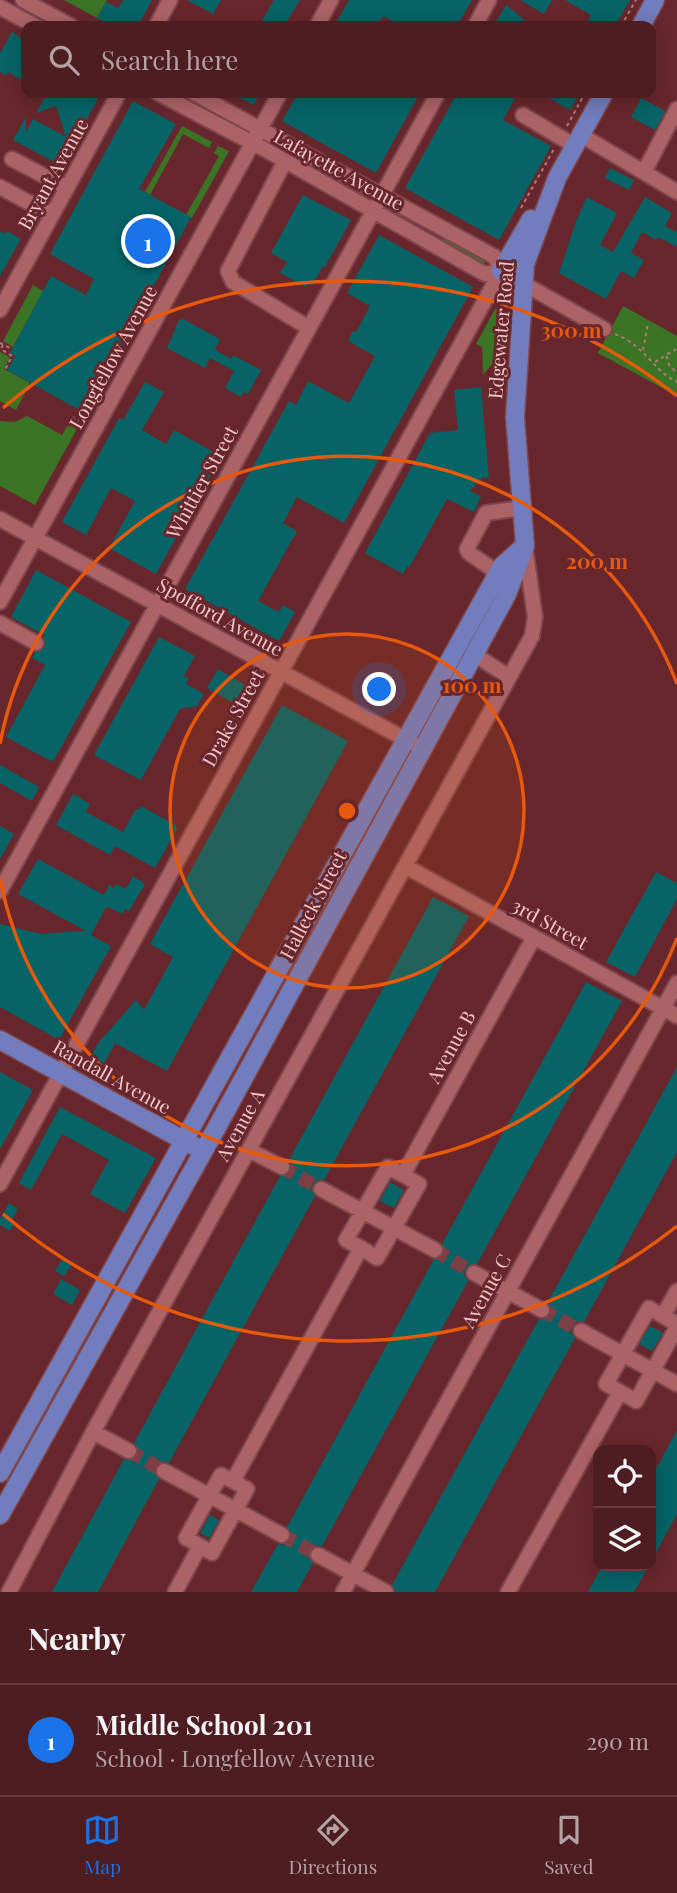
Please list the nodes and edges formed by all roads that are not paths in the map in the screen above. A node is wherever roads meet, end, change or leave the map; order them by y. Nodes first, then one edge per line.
1 (23, 0) edge
2 (170, 0) edge
3 (331, 0) edge
4 (489, 0) edge
5 (655, 0) edge
6 (4, 9) edge
7 (26, 21) edge
8 (62, 21) edge
9 (159, 21) edge
10 (320, 21) edge
11 (478, 21) edge
12 (644, 21) edge
13 (116, 98) edge
14 (167, 98) edge
15 (204, 98) edge
16 (277, 98) edge
17 (435, 98) edge
18 (601, 98) edge
19 (677, 109) edge
20 (523, 116) dead end
21 (261, 128) junction
22 (572, 139) junction
23 (252, 143) junction
24 (12, 159) dead end
25 (285, 161) junction
26 (644, 172) junction
27 (0, 187) edge
28 (67, 188) junction
29 (676, 189) edge
30 (383, 194) junction
31 (549, 197) junction
32 (374, 211) junction
33 (52, 215) junction
34 (501, 271) junction
35 (523, 284) junction
36 (0, 310) edge
37 (309, 328) junction
38 (604, 329) road end
39 (522, 508) junction
40 (0, 519) edge
41 (35, 538) junction
42 (525, 546) junction
43 (498, 573) junction
44 (0, 602) edge
45 (157, 605) junction
46 (0, 623) edge
47 (36, 643) dead end
48 (474, 654) junction
49 (280, 672) junction
50 (509, 677) junction
51 (406, 740) junction
52 (422, 748) junction
53 (405, 866) junction
54 (0, 891) edge
55 (534, 937) junction
56 (677, 983) edge
57 (663, 1009) junction
58 (677, 1016) edge
59 (0, 1040) edge
60 (60, 1073) junction
61 (183, 1140) junction
62 (248, 1150) junction
63 (203, 1152) junction
64 (282, 1167) tunnel mouth
65 (403, 1175) junction
66 (0, 1184) edge
67 (321, 1189) tunnel mouth
68 (363, 1211) junction
69 (394, 1228) junction
70 (361, 1248) junction
71 (435, 1251) tunnel mouth
72 (474, 1272) tunnel mouth
73 (508, 1291) junction
74 (677, 1291) edge
75 (542, 1310) tunnel mouth
76 (663, 1316) junction
77 (677, 1326) edge
78 (581, 1331) tunnel mouth
79 (623, 1354) junction
80 (653, 1370) junction
81 (677, 1384) edge
82 (620, 1392) junction
83 (93, 1432) junction
84 (129, 1451) tunnel mouth
85 (1, 1470) edge
86 (164, 1471) tunnel mouth
87 (20, 1478) junction
88 (233, 1481) junction
89 (210, 1496) junction
90 (236, 1510) junction
91 (0, 1515) edge
92 (282, 1535) tunnel mouth
93 (200, 1546) junction
94 (318, 1555) tunnel mouth
95 (353, 1574) junction
96 (9, 1592) edge
97 (175, 1592) edge
98 (343, 1592) edge
99 (386, 1592) edge
100 (508, 1592) edge

1 - 8 street
2 - 9 street
3 - 10 street
4 - 11 street
5 - 12 main road
6 - 7 street
13 - 28 street, Bryant Avenue
14 - 23 street, Lafayette Avenue
15 - 21 street, Lafayette Avenue
16 - 21 street, Longfellow Avenue
17 - 30 street, Whittier Street
18 - 22 main road, Edgewater Road
19 - 26 street
20 - 22 street
21 - 23 street, Longfellow Avenue
21 - 30 street, Lafayette Avenue
22 - 26 street
22 - 31 main road, Edgewater Road
23 - 25 street, Lafayette Avenue
23 - 41 street, Longfellow Avenue
24 - 28 street
25 - 32 street, Lafayette Avenue
25 - 37 street
26 - 29 street
27 - 33 street
28 - 33 street, Bryant Avenue
30 - 32 street, Whittier Street
30 - 34 street, Lafayette Avenue
31 - 34 main road
31 - 35 main road, Edgewater Road
32 - 34 street, Lafayette Avenue
32 - 37 street, Whittier Street
33 - 36 street, Bryant Avenue
34 - 35 street, Lafayette Avenue
34 - 49 street, Drake Street
35 - 38 street, Lafayette Avenue
35 - 39 main road, Edgewater Road
37 - 45 street, Whittier Street
39 - 42 main road, Edgewater Road
39 - 43 street
40 - 41 street, Spofford Avenue
41 - 44 street, Longfellow Avenue
41 - 45 street, Spofford Avenue
42 - 43 main road, Halleck Street
42 - 48 main road, Halleck Street
42 - 50 street, Avenue A
43 - 51 main road, Halleck Street
45 - 49 street, Spofford Avenue
45 - 54 street, Whittier Street
46 - 47 street
48 - 50 street
48 - 52 main road, Halleck Street
49 - 51 street, Spofford Avenue
49 - 60 street, Drake Street
50 - 53 street, Avenue A
51 - 52 street, Spofford Avenue
51 - 61 main road, Halleck Street
52 - 63 main road, Halleck Street
53 - 55 street, 3rd Street
53 - 62 street, Avenue A
55 - 57 street, 3rd Street
55 - 65 street, Avenue B
56 - 57 street, Avenue C
57 - 58 street, 3rd Street
57 - 73 street, Avenue C
59 - 60 main road, Randall Avenue
60 - 61 main road, Randall Avenue
60 - 66 street, Drake Street
61 - 63 main road, Randall Avenue
61 - 85 main road, Halleck Street
62 - 64 street
62 - 83 street, Avenue A
63 - 87 main road, Halleck Street
65 - 68 street
65 - 69 street
67 - 68 street
68 - 69 street
68 - 70 street
69 - 70 street
69 - 71 street
70 - 88 street
72 - 73 street
73 - 75 street
73 - 95 street, Avenue C
74 - 76 street
76 - 77 street
76 - 79 street
77 - 80 street
78 - 79 street
79 - 80 street
79 - 82 street
80 - 81 street
80 - 82 street
82 - 100 street
83 - 84 street
83 - 96 street, Avenue A
85 - 87 main road
86 - 89 street
87 - 91 main road, Halleck Street
88 - 89 street
88 - 90 street
89 - 90 street
89 - 93 street
90 - 92 street
90 - 93 street
93 - 97 street
94 - 95 street
95 - 98 street, Avenue C
95 - 99 street

